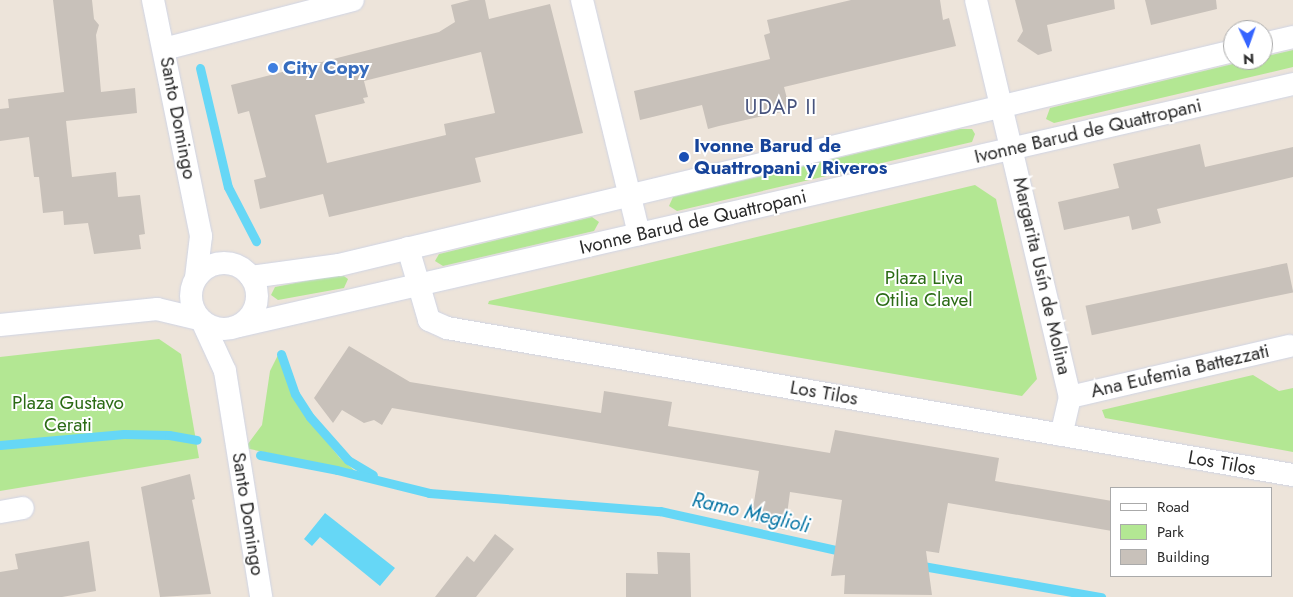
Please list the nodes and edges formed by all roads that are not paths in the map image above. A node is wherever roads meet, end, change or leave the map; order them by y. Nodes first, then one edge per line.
1 (153, 0) edge
2 (353, 0) edge
3 (582, 0) edge
4 (976, 0) edge
5 (1293, 36) edge
6 (1273, 41) edge
7 (164, 49) junction
8 (1223, 53) edge
9 (1293, 84) edge
10 (1002, 106) junction
11 (1012, 148) junction
12 (630, 195) junction
13 (639, 234) junction
14 (201, 236) junction
15 (408, 248) junction
16 (243, 271) junction
17 (194, 283) junction
18 (417, 285) junction
19 (158, 309) junction
20 (201, 320) junction
21 (0, 325) edge
22 (238, 326) junction
23 (1289, 346) dead end
24 (224, 371) junction
25 (1070, 397) junction
26 (1061, 434) junction
27 (1293, 475) edge
28 (23, 508) dead end
29 (0, 512) edge
30 (261, 597) edge

1 - 7 street, Santo Domingo
2 - 7 street
3 - 12 street
4 - 10 street, Margarita Usín de Molina
5 - 6 street
7 - 14 street, Santo Domingo
8 - 10 street
9 - 11 street, Ivonne Barud de Quattropani
10 - 11 street, Margarita Usín de Molina
10 - 12 street
11 - 13 street, Ivonne Barud de Quattropani
11 - 25 street, Margarita Usín de Molina
12 - 13 street
12 - 15 street
13 - 18 street, Ivonne Barud de Quattropani
14 - 16 street
14 - 17 street, Santo Domingo
15 - 16 street
15 - 18 street, Los Tilos
16 - 17 street
16 - 22 street
17 - 19 street
17 - 20 street
18 - 22 street, Ivonne Barud de Quattropani
18 - 26 street, Los Tilos
19 - 20 street
19 - 21 street
20 - 22 street
20 - 24 street, Santo Domingo
22 - 24 street, Santo Domingo
23 - 25 street, Ana Eufemia Battezzati
24 - 30 street, Santo Domingo
25 - 26 street, Margarita Usín de Molina
26 - 27 street, Los Tilos
28 - 29 street

